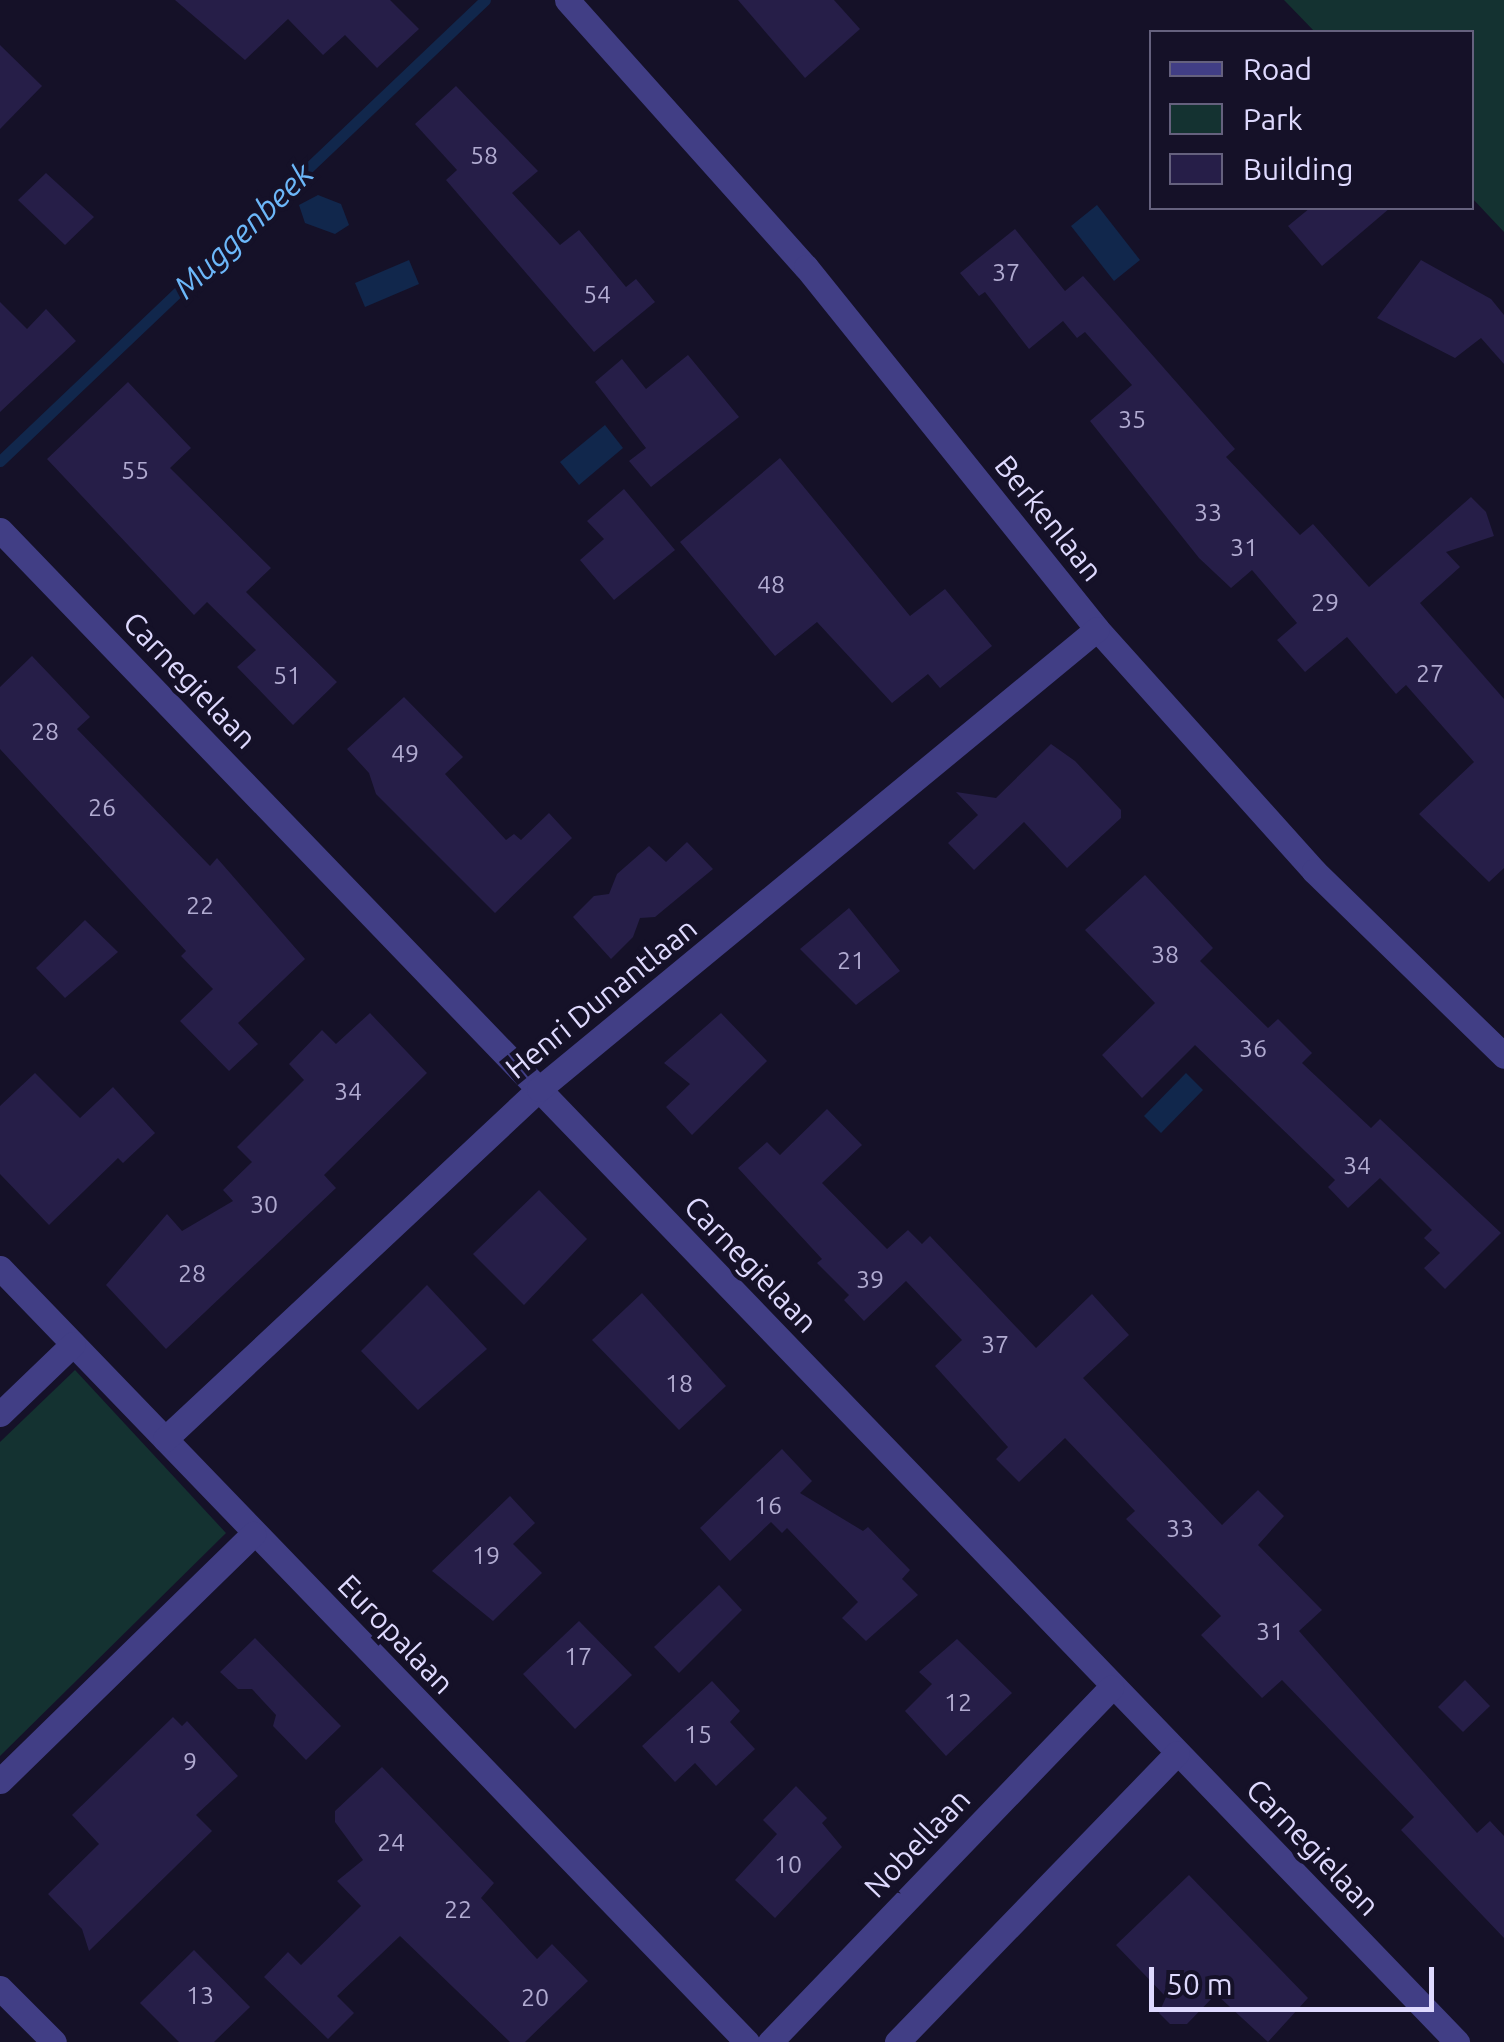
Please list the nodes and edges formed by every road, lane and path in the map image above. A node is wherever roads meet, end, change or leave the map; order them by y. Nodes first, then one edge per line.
1 (568, 0) edge
2 (0, 530) edge
3 (1097, 630) junction
4 (1504, 1056) edge
5 (539, 1089) junction
6 (0, 1268) edge
7 (73, 1344) junction
8 (0, 1414) edge
9 (165, 1439) junction
10 (253, 1534) junction
11 (1112, 1688) junction
12 (1177, 1753) junction
13 (0, 1781) edge
14 (0, 1988) edge
15 (54, 2042) edge
16 (747, 2042) edge
17 (770, 2042) edge
18 (898, 2042) edge
19 (1457, 2042) edge

1 - 3 street, Berkenlaan
2 - 5 street, Carnegielaan
3 - 4 street, Berkenlaan
3 - 5 street, Henri Dunantlaan
5 - 9 street, Henri Dunantlaan
5 - 11 street, Carnegielaan
6 - 7 street, Europalaan
7 - 8 street
7 - 9 street, Europalaan
9 - 10 street, Europalaan
10 - 13 street
10 - 16 street, Europalaan
11 - 12 street, Carnegielaan
11 - 17 street, Nobellaan
12 - 18 street
12 - 19 street, Carnegielaan
14 - 15 street

